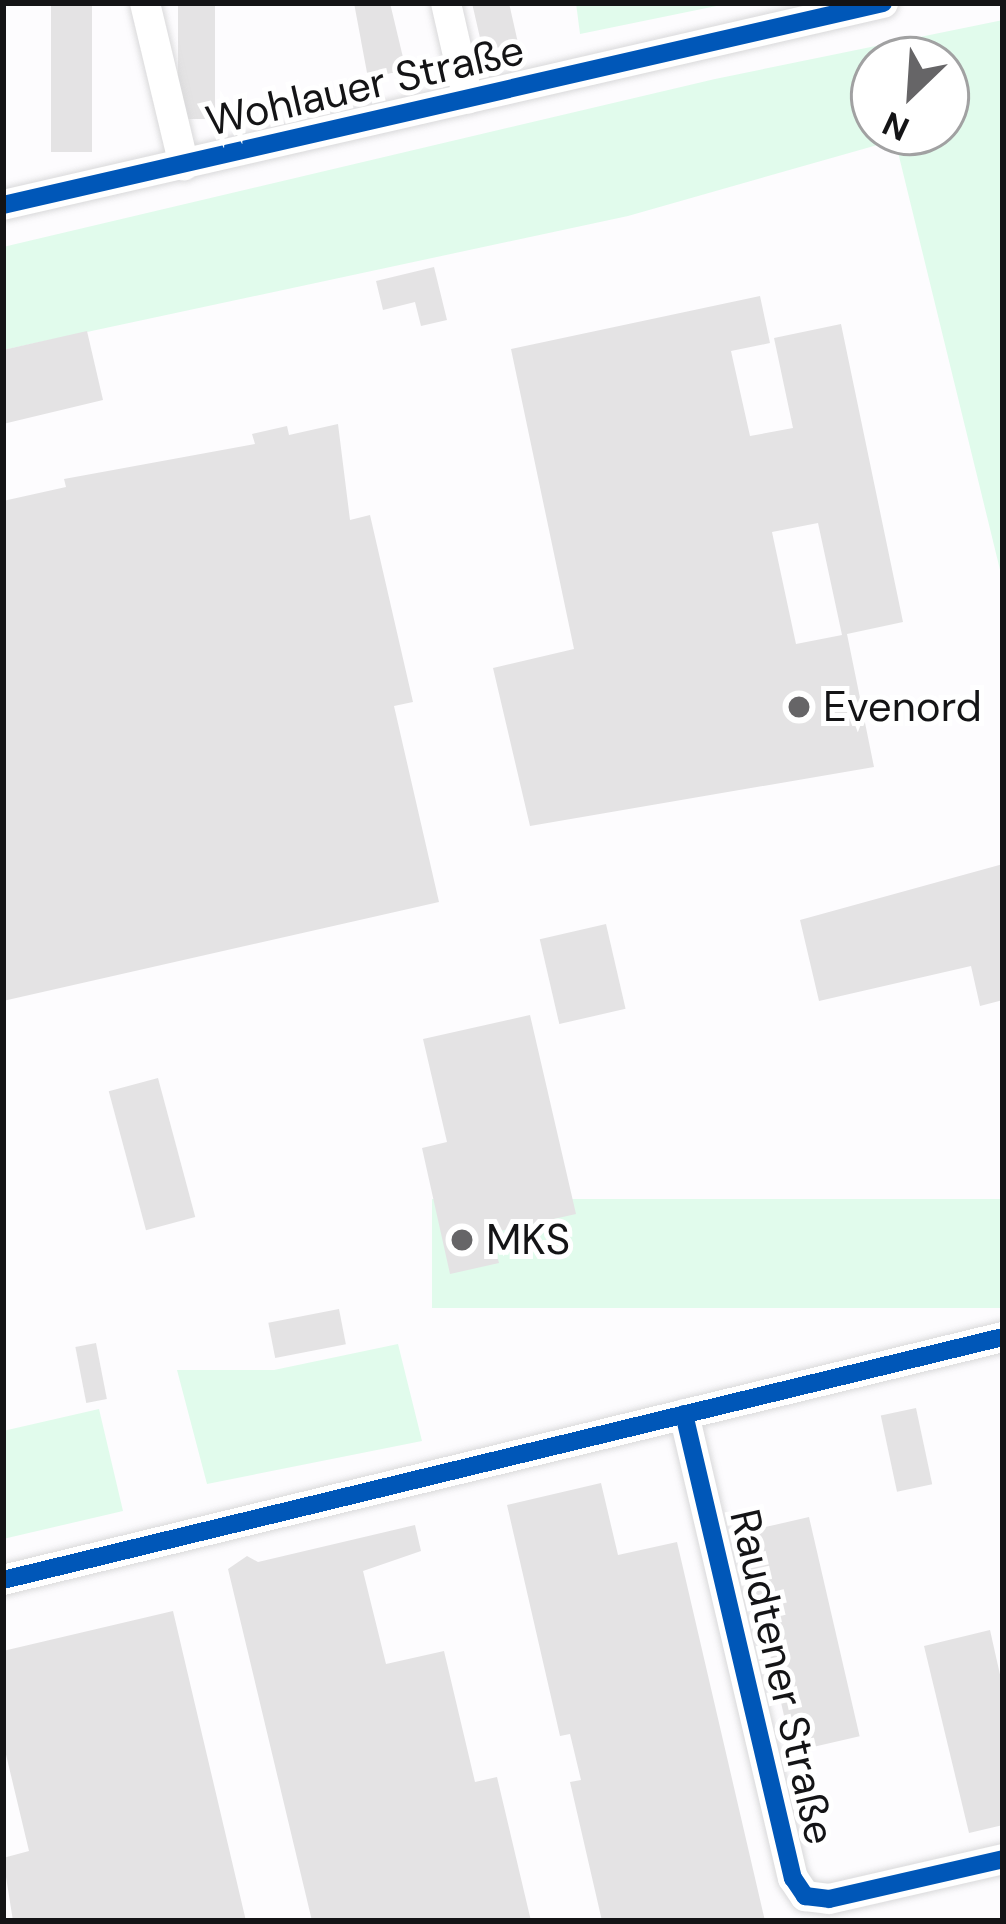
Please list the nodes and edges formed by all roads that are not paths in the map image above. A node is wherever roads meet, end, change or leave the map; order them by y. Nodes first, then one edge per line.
1 (145, 3) edge
2 (446, 3) edge
3 (883, 3) edge
4 (468, 99) junction
5 (184, 164) junction
6 (3, 205) edge
7 (1003, 1337) edge
8 (684, 1414) junction
9 (3, 1580) edge
10 (1003, 1859) edge

1 - 5 street
2 - 4 street
3 - 4 street, Wohlauer Straße
4 - 5 street, Wohlauer Straße
5 - 6 street, Wohlauer Straße
7 - 8 street
8 - 9 street
8 - 10 street, Raudtener Straße

